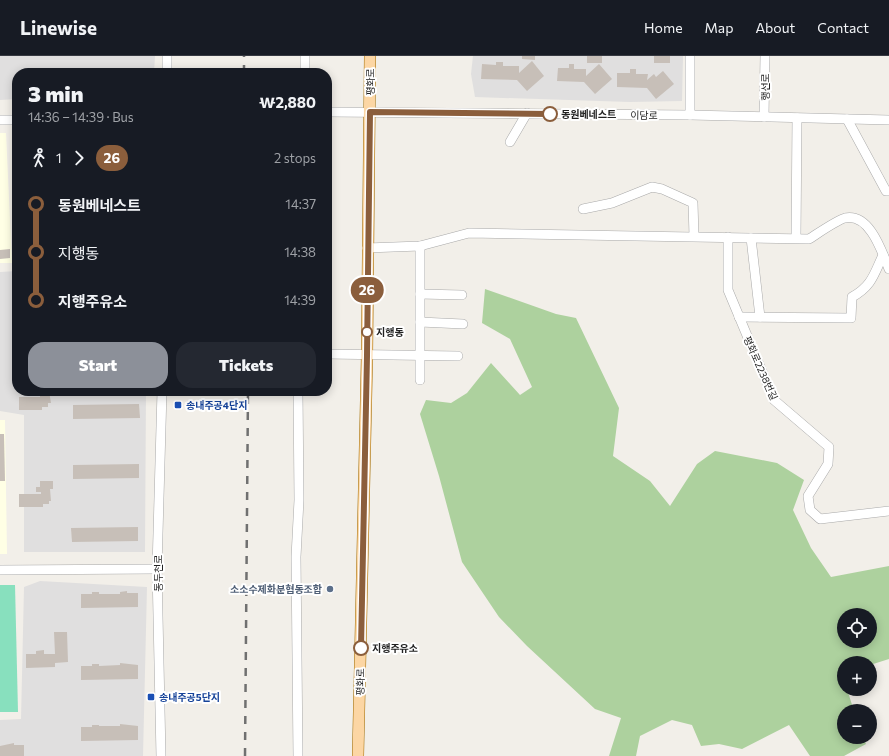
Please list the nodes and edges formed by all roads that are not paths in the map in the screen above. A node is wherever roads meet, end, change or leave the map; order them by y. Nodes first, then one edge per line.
1 (167, 56) edge
2 (305, 56) edge
3 (370, 56) edge
4 (690, 56) edge
5 (765, 56) edge
6 (167, 68) edge
7 (305, 68) edge
8 (332, 112) edge
9 (370, 112) junction
10 (527, 113) junction
11 (690, 115) junction
12 (764, 117) junction
13 (797, 118) junction
14 (847, 119) junction
15 (0, 120) edge
16 (12, 120) edge
17 (889, 120) edge
18 (510, 142) dead end
19 (889, 191) edge
20 (583, 209) dead end
21 (694, 236) junction
22 (728, 237) junction
23 (751, 238) junction
24 (796, 238) junction
25 (420, 246) junction
26 (367, 248) junction
27 (883, 255) junction
28 (889, 269) edge
29 (420, 294) junction
30 (462, 296) dead end
31 (739, 317) junction
32 (760, 318) junction
33 (420, 322) junction
34 (463, 324) dead end
35 (332, 354) edge
36 (420, 355) junction
37 (367, 356) junction
38 (458, 356) dead end
39 (420, 380) dead end
40 (162, 396) edge
41 (298, 396) edge
42 (889, 511) edge
43 (157, 569) junction
44 (0, 570) edge
45 (160, 756) edge
46 (298, 756) edge
47 (358, 756) edge

1 - 6 street
2 - 7 street
3 - 9 main road, 평화로
4 - 11 street
5 - 12 street, 행선로
8 - 9 street, 이담로
9 - 10 street, 이담로
9 - 26 main road, 평화로
10 - 11 street, 이담로
10 - 18 street
11 - 12 street, 이담로
12 - 13 street, 이담로
13 - 14 street, 이담로
13 - 24 street
14 - 17 street, 이담로
14 - 19 street
15 - 16 street
20 - 21 street
21 - 22 street
21 - 25 street
22 - 23 street
22 - 31 street, 평화로2238번길
23 - 24 street
23 - 32 street
24 - 27 street
25 - 26 street
25 - 29 street
26 - 37 main road, 평화로
27 - 28 street
27 - 32 street
29 - 30 street
29 - 33 street
31 - 32 street
31 - 42 street, 평화로2238번길
33 - 34 street
33 - 36 street
35 - 37 street
36 - 37 street
36 - 38 street
36 - 39 street
37 - 47 main road, 평화로
40 - 43 street, 동두천로
41 - 46 street
43 - 44 street
43 - 45 street, 동두천로

